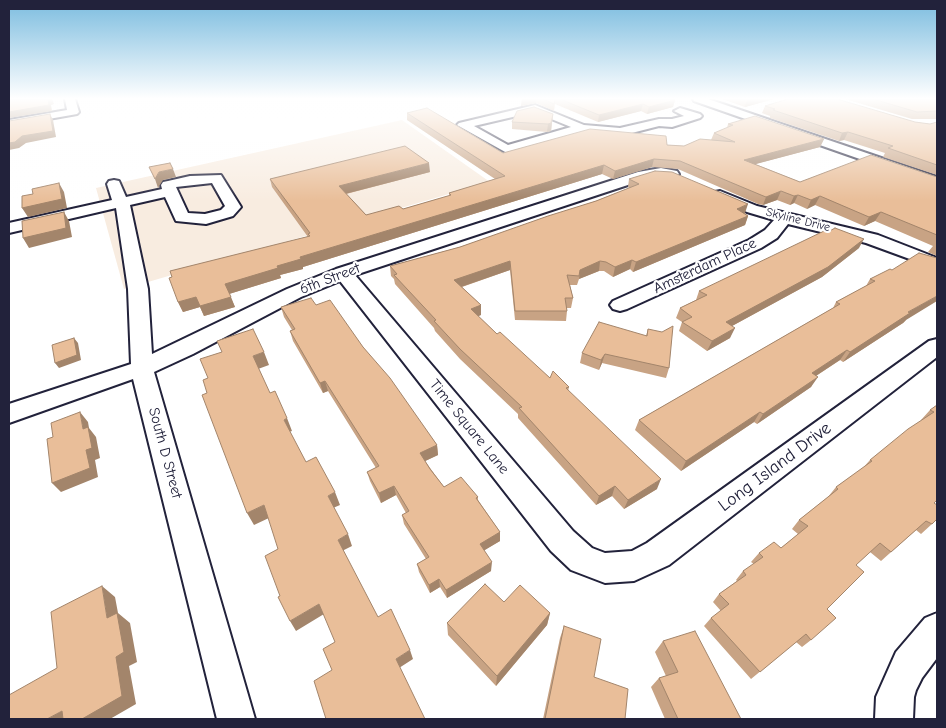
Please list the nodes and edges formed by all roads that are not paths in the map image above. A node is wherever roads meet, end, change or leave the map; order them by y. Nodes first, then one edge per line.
1 (478, 133) edge
2 (564, 133) edge
3 (796, 133) edge
4 (689, 181) edge
5 (937, 182) edge
6 (706, 189) edge
7 (171, 191) dead end
8 (118, 193) junction
9 (784, 218) junction
10 (9, 228) edge
11 (937, 264) edge
12 (343, 272) junction
13 (620, 305) dead end
14 (937, 346) edge
15 (142, 368) junction
16 (9, 414) edge
17 (605, 568) joint
18 (937, 630) edge
19 (233, 718) edge
20 (894, 719) edge

1 - 2 street
3 - 5 street
4 - 12 street, 6th Street
6 - 9 street, Skyline Drive
7 - 8 street
8 - 10 street
8 - 15 street, South D Street
9 - 11 street, Skyline Drive
9 - 13 street, Amsterdam Place
12 - 15 street, 6th Street
12 - 17 street, Time Square Lane
14 - 17 street, Long Island Drive
15 - 16 street, 6th Street
15 - 19 street, South D Street
18 - 20 street

